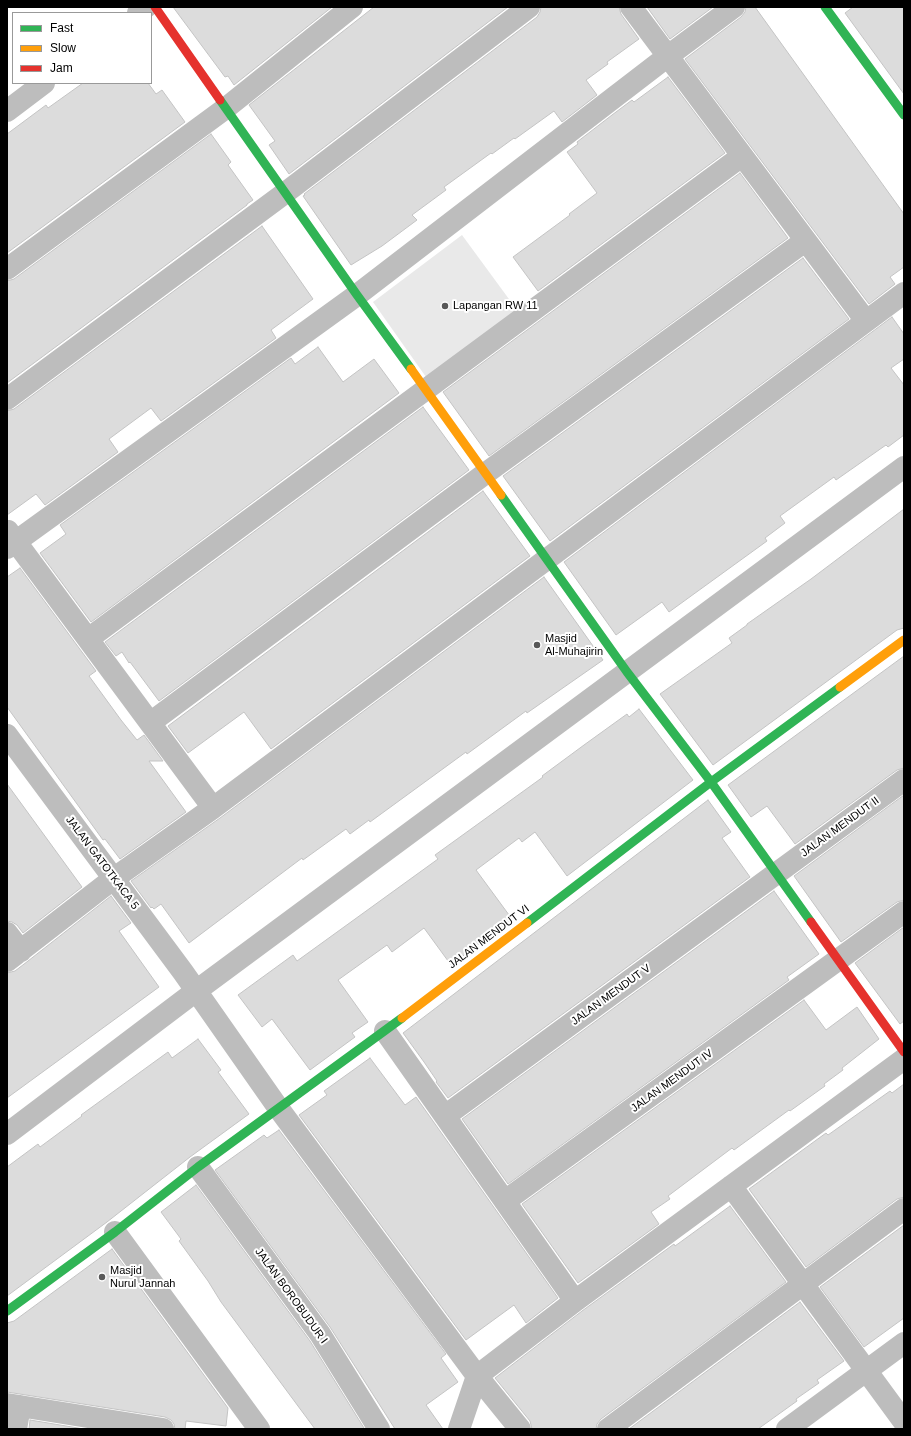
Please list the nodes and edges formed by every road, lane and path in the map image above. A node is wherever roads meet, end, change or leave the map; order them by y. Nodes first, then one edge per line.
1 (155, 7) edge
2 (352, 7) edge
3 (528, 7) edge
4 (631, 7) edge
5 (734, 7) edge
6 (825, 7) edge
7 (668, 56) junction
8 (43, 84) edge
9 (226, 108) junction
10 (7, 111) edge
11 (904, 115) edge
12 (742, 156) junction
13 (285, 193) junction
14 (806, 241) junction
15 (7, 269) edge
16 (904, 293) edge
17 (357, 295) junction
18 (866, 321) junction
19 (425, 389) junction
20 (7, 399) edge
21 (904, 467) edge
22 (486, 473) junction
23 (10, 540) edge
24 (547, 560) junction
25 (88, 639) junction
26 (904, 640) edge
27 (627, 672) junction
28 (150, 723) junction
29 (7, 735) edge
30 (904, 780) edge
31 (711, 782) junction
32 (213, 808) junction
33 (777, 873) junction
34 (113, 879) junction
35 (904, 912) edge
36 (7, 933) edge
37 (14, 956) edge
38 (839, 960) junction
39 (196, 991) junction
40 (385, 1031) junction
41 (904, 1052) edge
42 (904, 1059) edge
43 (279, 1108) junction
44 (445, 1116) junction
45 (7, 1134) edge
46 (198, 1167) junction
47 (731, 1186) junction
48 (505, 1201) junction
49 (904, 1209) edge
50 (115, 1232) junction
51 (802, 1284) junction
52 (575, 1301) junction
53 (7, 1311) edge
54 (904, 1343) edge
55 (866, 1371) junction
56 (477, 1376) junction
57 (13, 1405) edge
58 (904, 1422) edge
59 (16, 1429) edge
60 (162, 1429) edge
61 (259, 1429) edge
62 (379, 1429) edge
63 (458, 1429) edge
64 (520, 1429) edge
65 (608, 1429) edge
66 (787, 1429) edge

1 - 9 street
2 - 9 street
3 - 13 street
4 - 7 street
5 - 7 street
6 - 11 street
7 - 12 street
7 - 17 street
8 - 10 street
9 - 13 street
9 - 15 street
12 - 14 street
12 - 19 street
13 - 17 street
13 - 20 street
14 - 18 street
14 - 22 street
16 - 18 street
17 - 19 street
17 - 23 street
18 - 24 street
19 - 22 street
19 - 25 street
21 - 27 street
22 - 24 street
22 - 28 street
23 - 25 street
24 - 27 street
24 - 32 street
25 - 28 street
26 - 31 street, JALAN MENDUT VI
27 - 31 street
27 - 39 street
28 - 32 street
29 - 34 street, JALAN GATOTKACA 5
30 - 33 street, JALAN MENDUT II
31 - 33 street
31 - 40 street, JALAN MENDUT VI
32 - 34 street
33 - 38 street
33 - 44 street, JALAN MENDUT V
34 - 37 street
34 - 39 street, JALAN GATOTKACA 5
35 - 38 street, JALAN MENDUT IV
36 - 37 street
38 - 41 street
38 - 48 street, JALAN MENDUT IV
39 - 43 street, JALAN GATOTKACA 5
39 - 45 street
40 - 43 street, JALAN MENDUT VI
40 - 44 street
42 - 47 street
43 - 46 street, JALAN MENDUT VI
43 - 56 street, JALAN GATOTKACA 5
44 - 48 street
46 - 50 street, JALAN MENDUT VI
46 - 62 street, JALAN BOROBUDUR I
47 - 51 street
47 - 52 street
48 - 52 street
49 - 51 street
50 - 53 street, JALAN MENDUT VI
50 - 61 street
51 - 55 street
51 - 65 street
52 - 56 street
54 - 55 street
55 - 58 street
55 - 66 street
56 - 63 street
56 - 64 street, JALAN GATOTKACA 5
57 - 59 street
57 - 60 street

